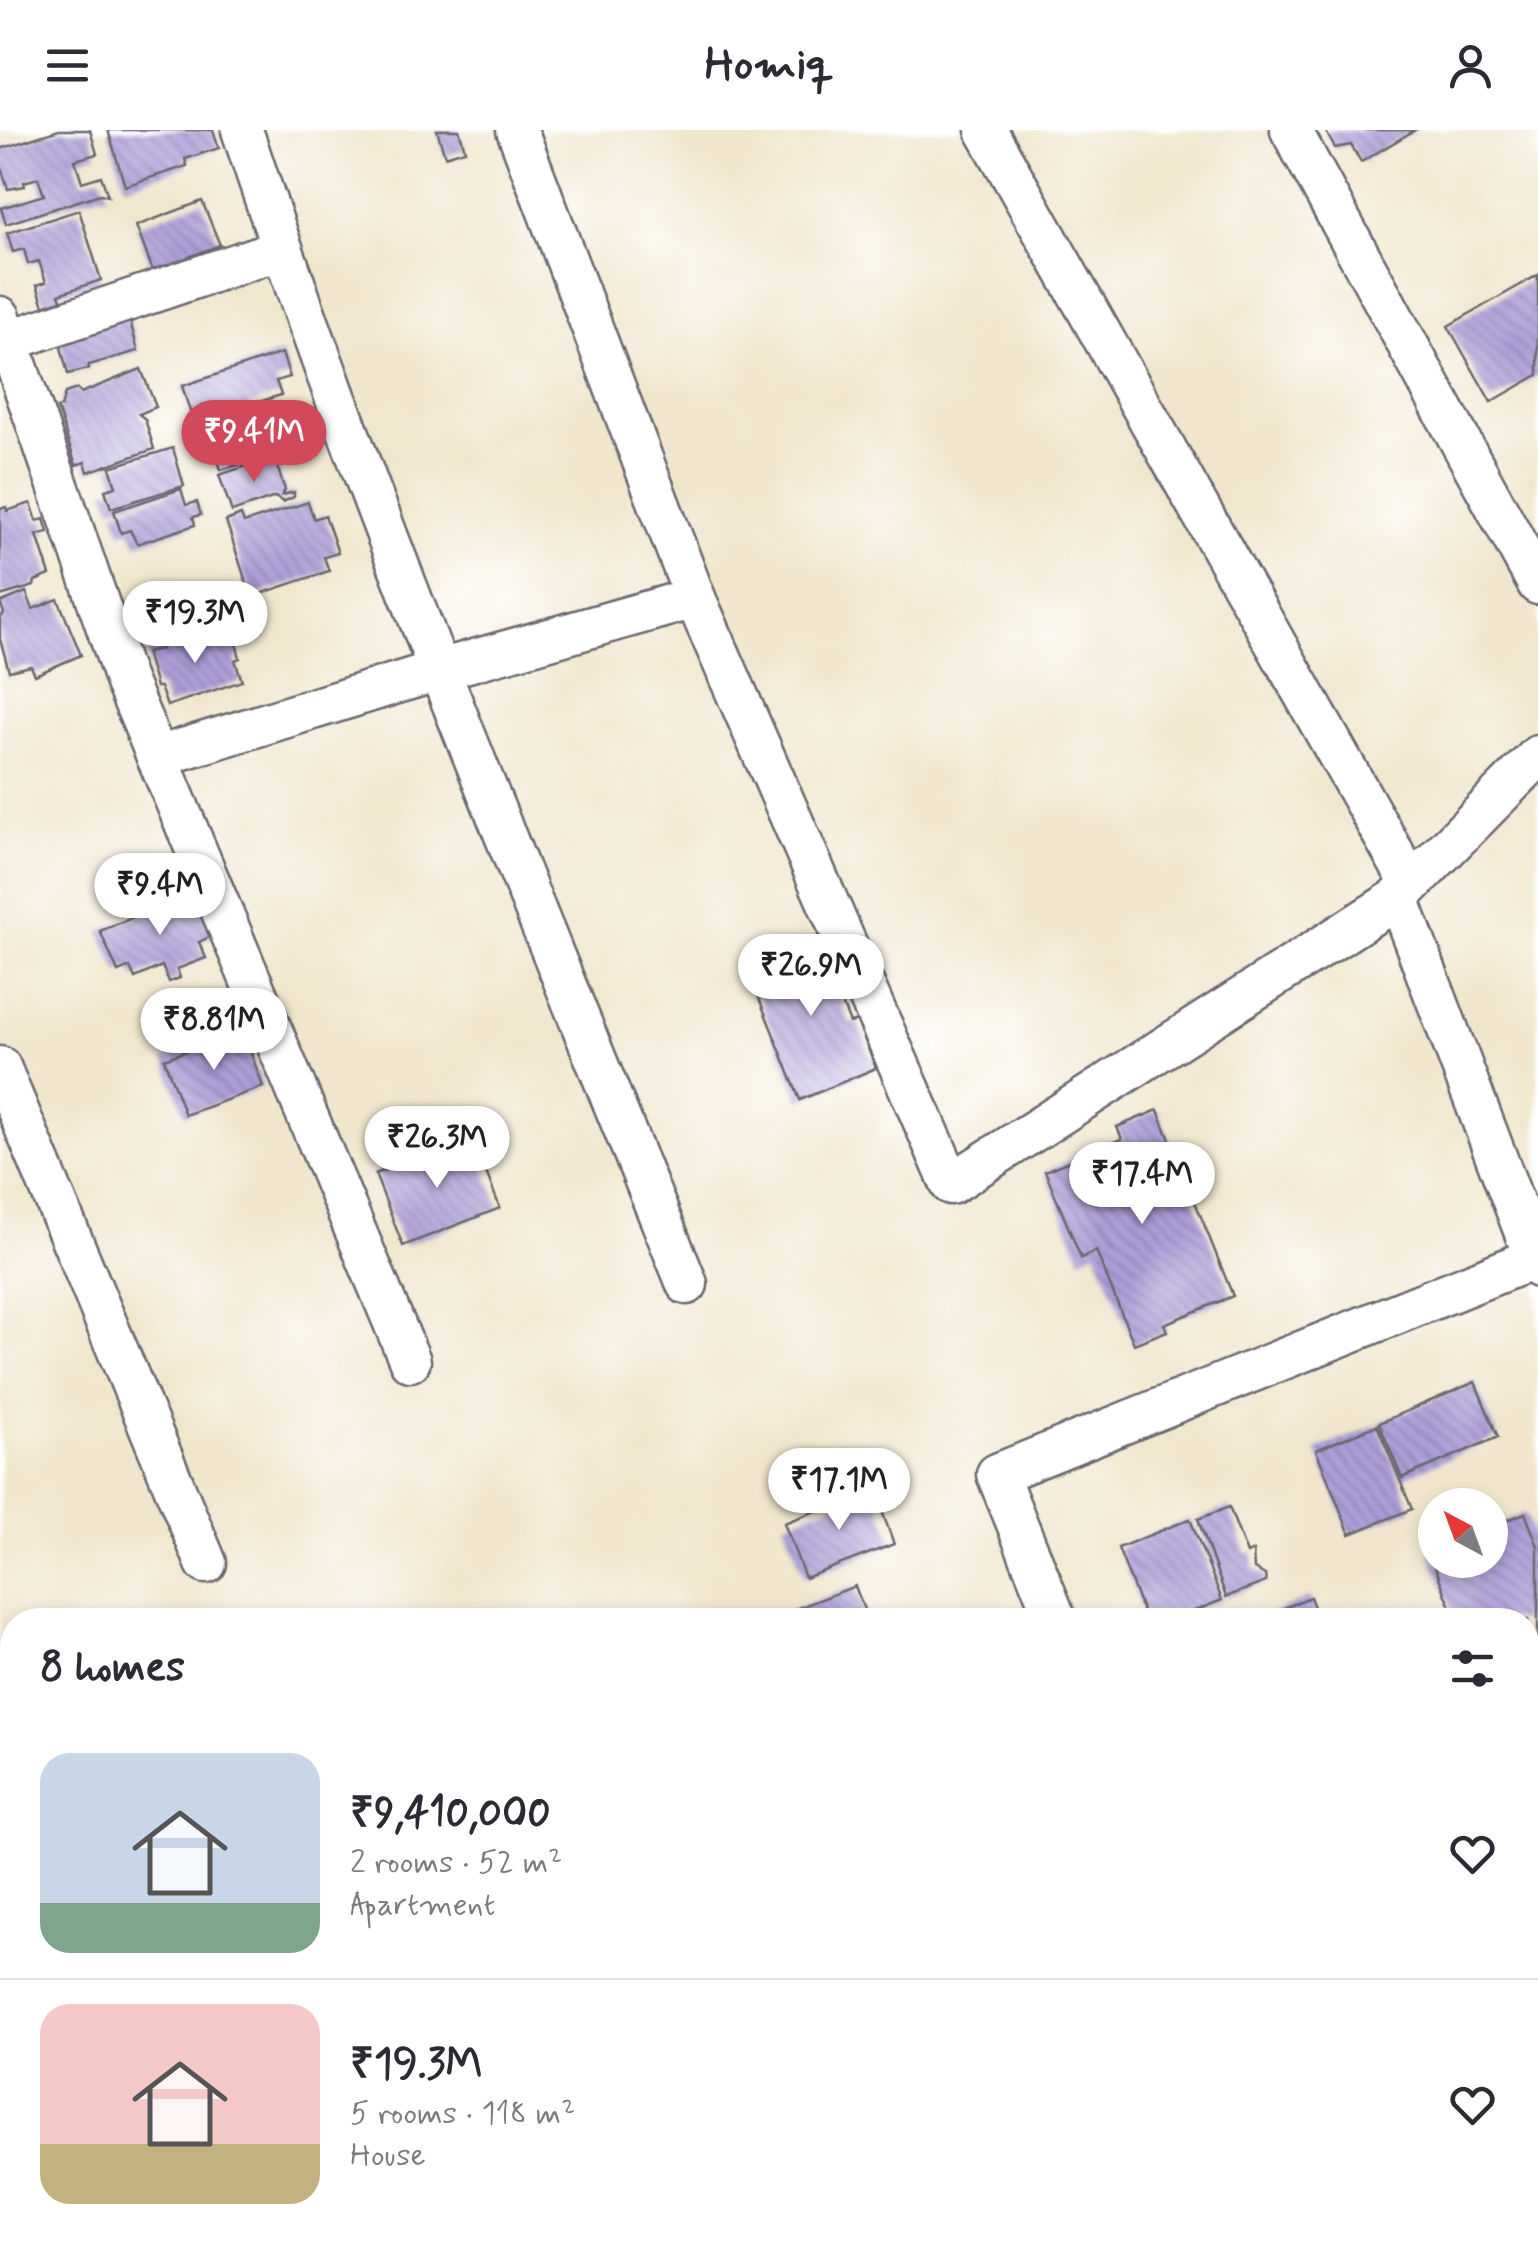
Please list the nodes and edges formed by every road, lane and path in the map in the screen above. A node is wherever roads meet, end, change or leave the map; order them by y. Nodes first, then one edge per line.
1 (242, 130) edge
2 (517, 130) edge
3 (986, 130) edge
4 (1291, 130) edge
5 (281, 249) junction
6 (4, 329) edge
7 (1533, 564) edge
8 (695, 598) junction
9 (439, 670) junction
10 (1538, 756) edge
11 (157, 757) junction
12 (1404, 891) junction
13 (0, 1068) edge
14 (1534, 1249) edge
15 (688, 1284) dead end
16 (410, 1361) dead end
17 (206, 1562) dead end
18 (1051, 1608) edge

1 - 5 street
2 - 8 street
3 - 12 street
4 - 7 street
5 - 6 street
5 - 9 street
6 - 11 street
8 - 9 street
8 - 12 street
9 - 11 street
9 - 15 street
10 - 12 street
11 - 16 street
12 - 14 street
13 - 17 street
14 - 18 street

